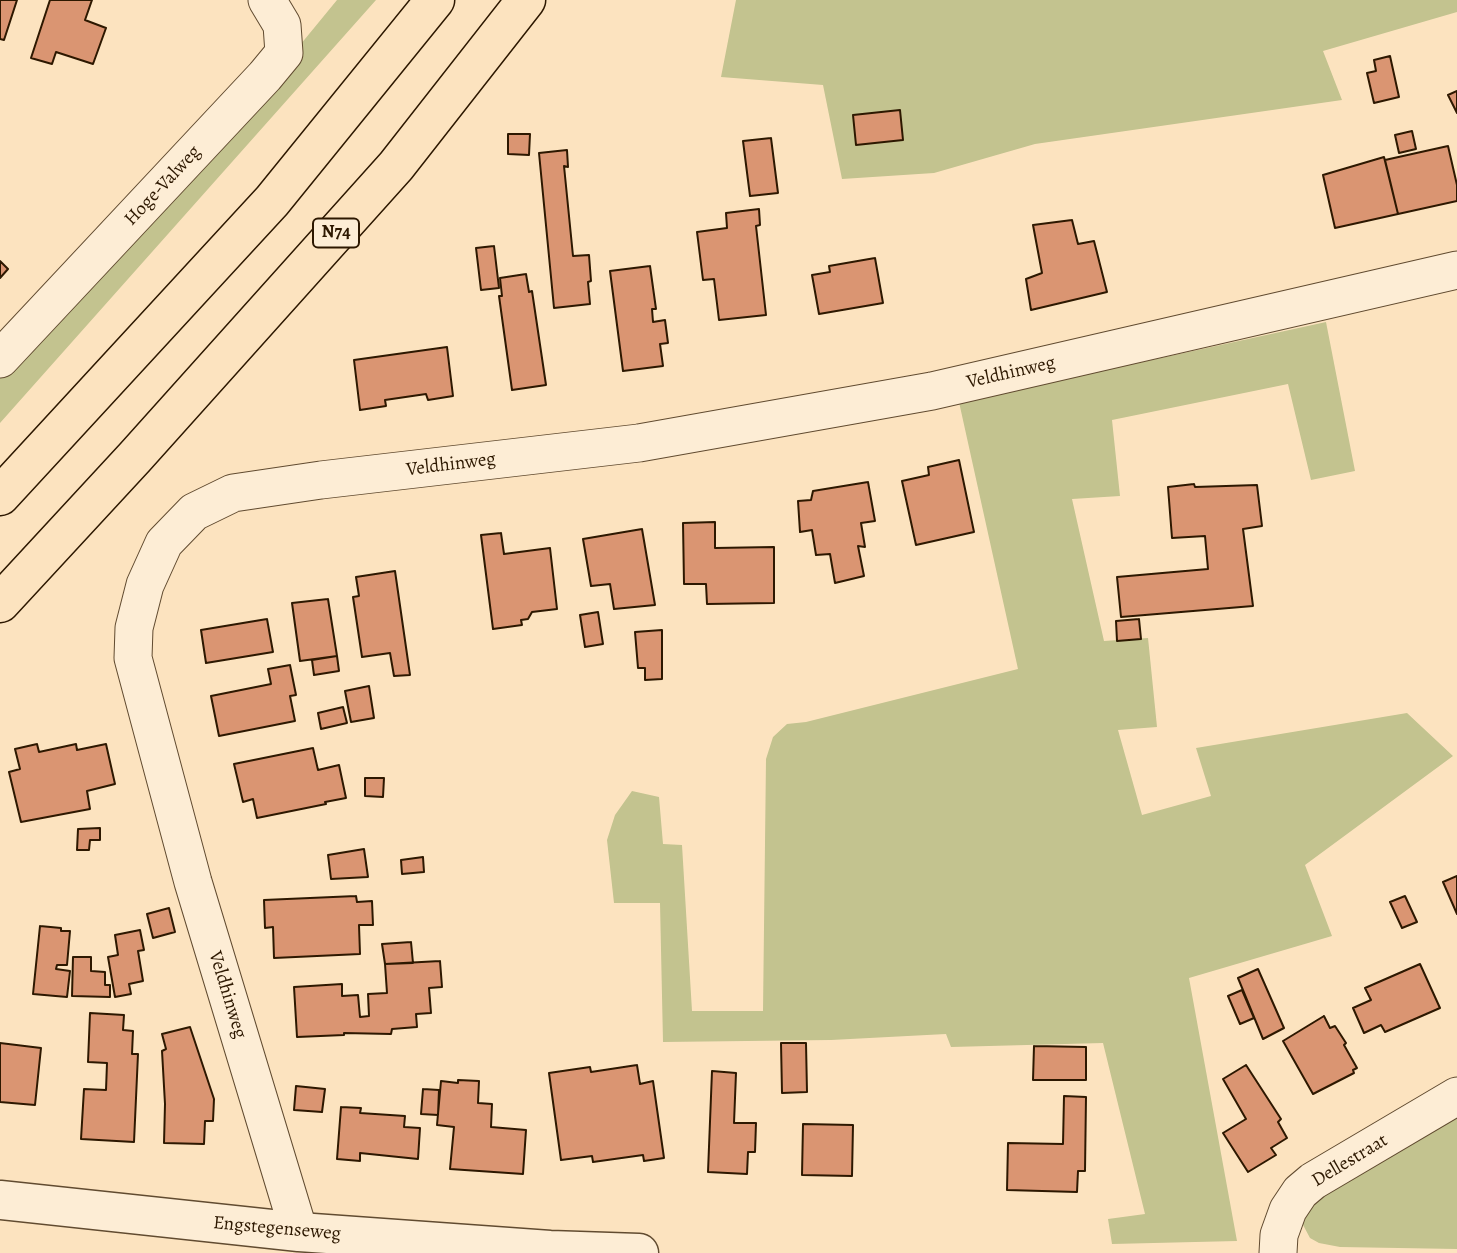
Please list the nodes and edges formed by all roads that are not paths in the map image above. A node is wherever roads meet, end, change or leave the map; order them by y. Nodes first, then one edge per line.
1 (267, 0) edge
2 (435, 0) edge
3 (526, 0) edge
4 (1457, 270) edge
5 (0, 359) edge
6 (0, 496) edge
7 (0, 603) edge
8 (1457, 1097) edge
9 (0, 1200) edge
10 (299, 1232) junction
11 (639, 1253) edge
12 (1278, 1253) edge

1 - 5 street, Hoge-Valweg
2 - 6 highway
3 - 7 highway, N74
4 - 10 street, Veldhinweg
8 - 12 street, Dellestraat
9 - 10 street, Engstegenseweg
10 - 11 street, Engstegenseweg

